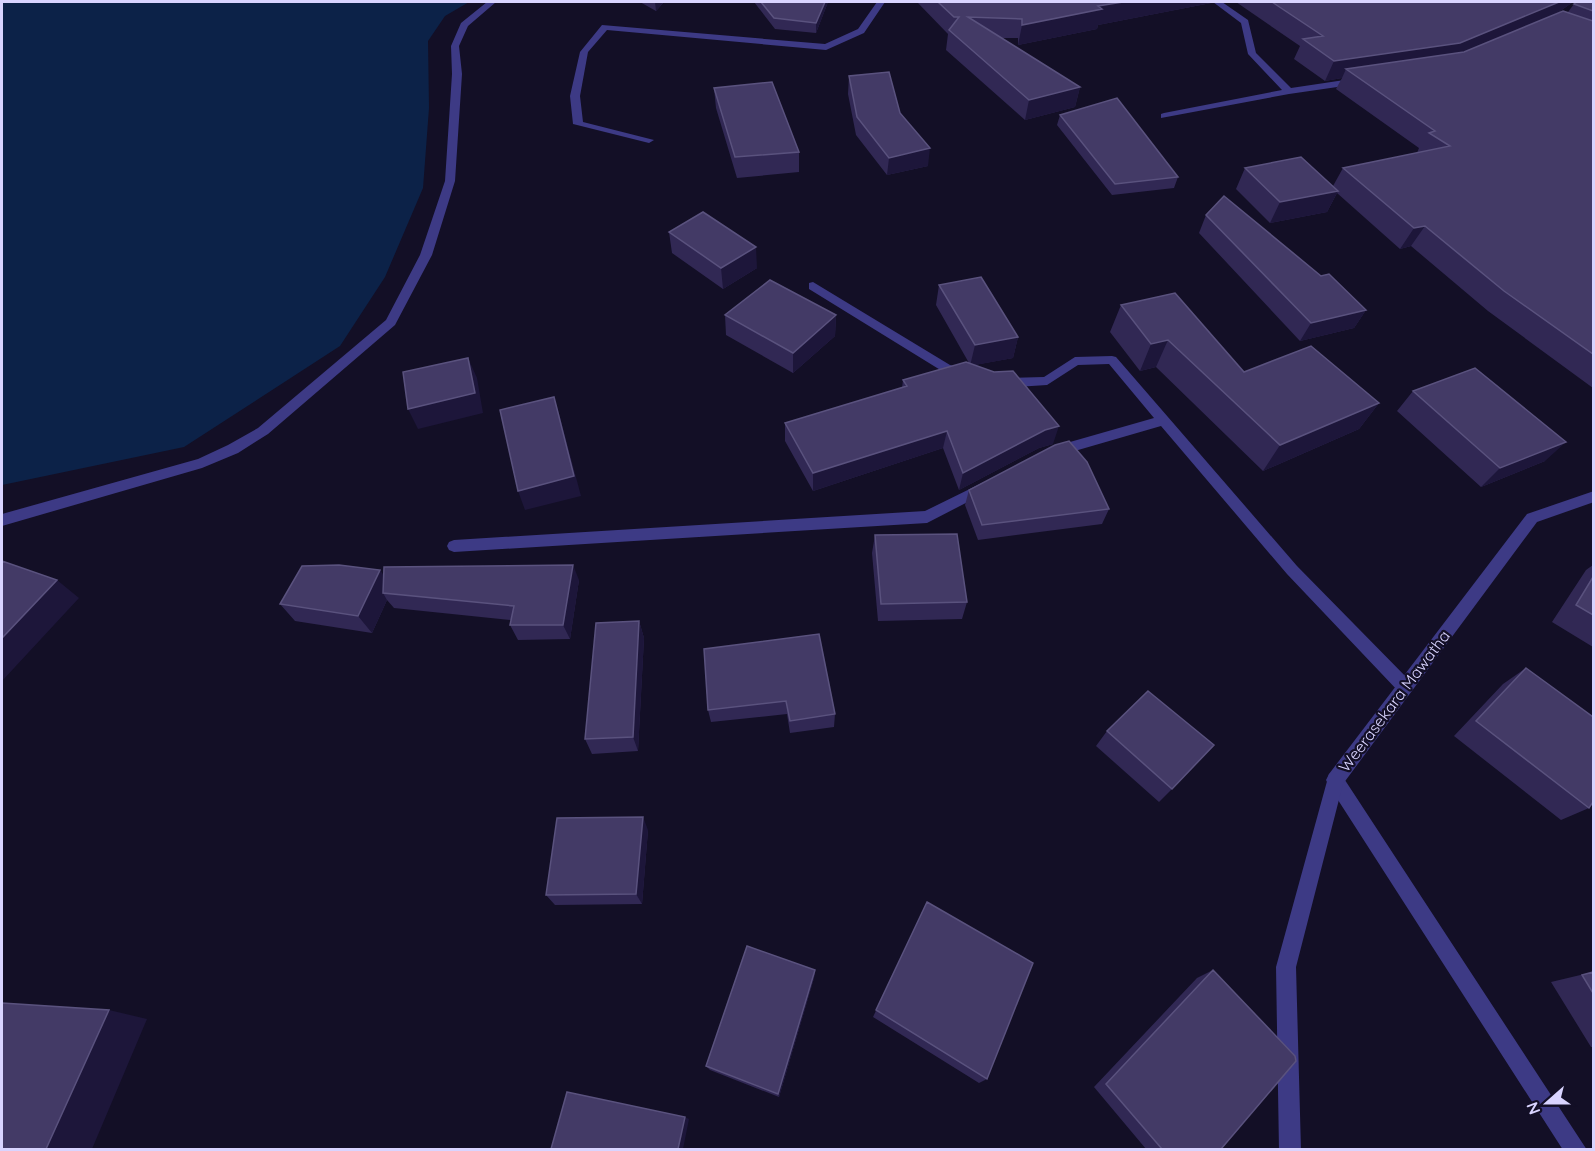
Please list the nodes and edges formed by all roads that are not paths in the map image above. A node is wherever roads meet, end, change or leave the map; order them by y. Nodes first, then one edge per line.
1 (492, 2) edge
2 (881, 2) edge
3 (1217, 2) edge
4 (1370, 79) edge
5 (1289, 91) junction
6 (1164, 116) dead end
7 (649, 140) dead end
8 (813, 286) dead end
9 (1164, 420) junction
10 (1045, 454) edge
11 (996, 480) edge
12 (1593, 496) edge
13 (2, 520) edge
14 (454, 546) dead end
15 (1405, 687) junction
16 (1335, 780) junction
17 (1290, 1149) edge
18 (1576, 1149) edge

1 - 13 street
2 - 7 street
3 - 5 street
4 - 5 street
5 - 6 street
8 - 9 street
9 - 10 street
9 - 15 street
11 - 14 street
12 - 15 street, Weerasekara Mawatha
15 - 16 street, Weerasekara Mawatha
16 - 17 street, Weerasekara Mawatha
16 - 18 street

